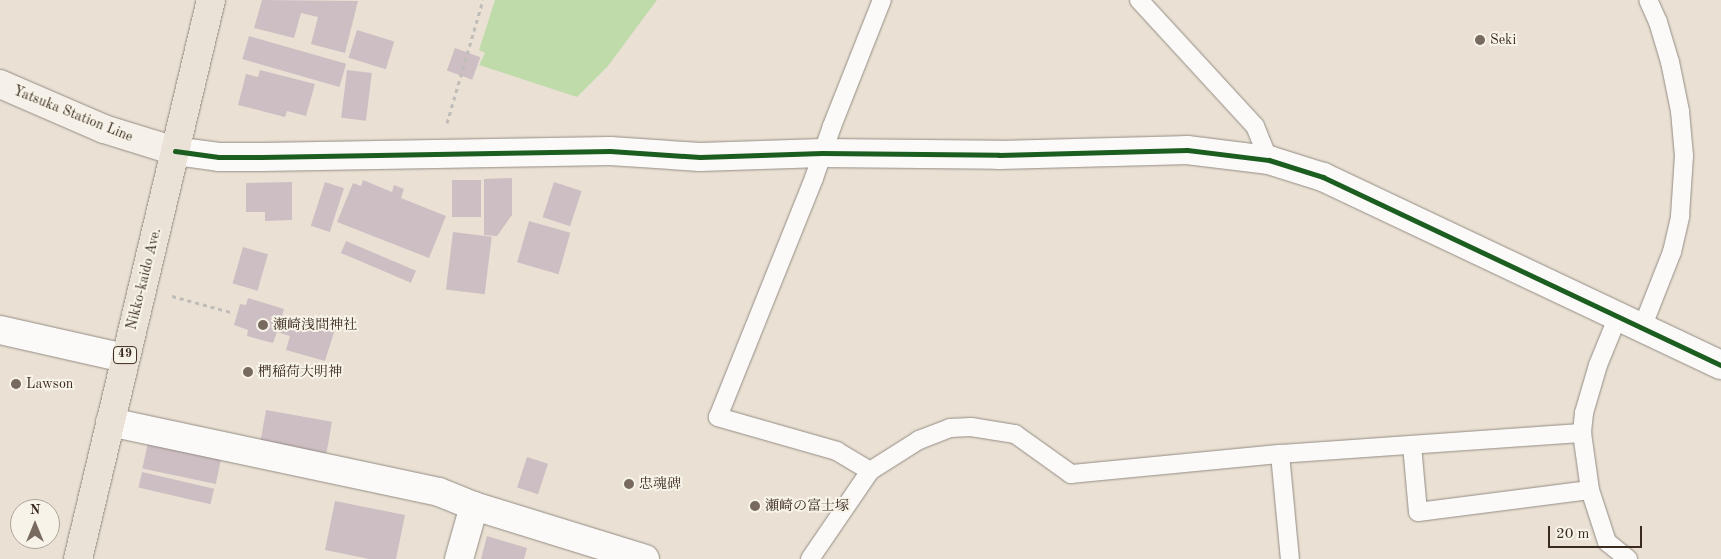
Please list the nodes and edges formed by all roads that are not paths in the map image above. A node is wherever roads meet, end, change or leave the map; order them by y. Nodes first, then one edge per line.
1 (212, 0) edge
2 (882, 0) edge
3 (1139, 0) edge
4 (1648, 0) edge
5 (0, 84) edge
6 (175, 151) junction
7 (822, 153) junction
8 (1269, 160) junction
9 (1618, 316) junction
10 (1642, 328) junction
11 (0, 330) edge
12 (124, 358) junction
13 (1721, 365) edge
14 (110, 422) junction
15 (1582, 433) junction
16 (1412, 445) junction
17 (1280, 454) junction
18 (870, 471) junction
19 (1590, 490) junction
20 (474, 506) junction
21 (1607, 551) edge
22 (78, 559) edge
23 (459, 559) edge
24 (645, 559) edge
25 (810, 559) edge
26 (1290, 559) edge
27 (1628, 559) edge

1 - 6 main road, Nikko-kaido Ave. / 49
2 - 7 lane
3 - 8 lane
4 - 10 lane
5 - 6 main road, Yatsuka Station Line
6 - 7 street
6 - 12 main road, Nikko-kaido Ave. / 49
7 - 8 street
7 - 18 lane
8 - 9 street
9 - 10 street
9 - 15 lane
10 - 13 street
11 - 12 street
12 - 14 main road, Nikko-kaido Ave. / 49
14 - 20 street
14 - 22 main road, Nikko-kaido Ave. / 49
15 - 16 lane
15 - 19 lane
16 - 17 lane
16 - 19 lane
17 - 18 lane
17 - 26 lane
18 - 25 lane
19 - 21 lane
20 - 23 street
20 - 24 street
21 - 27 lane

